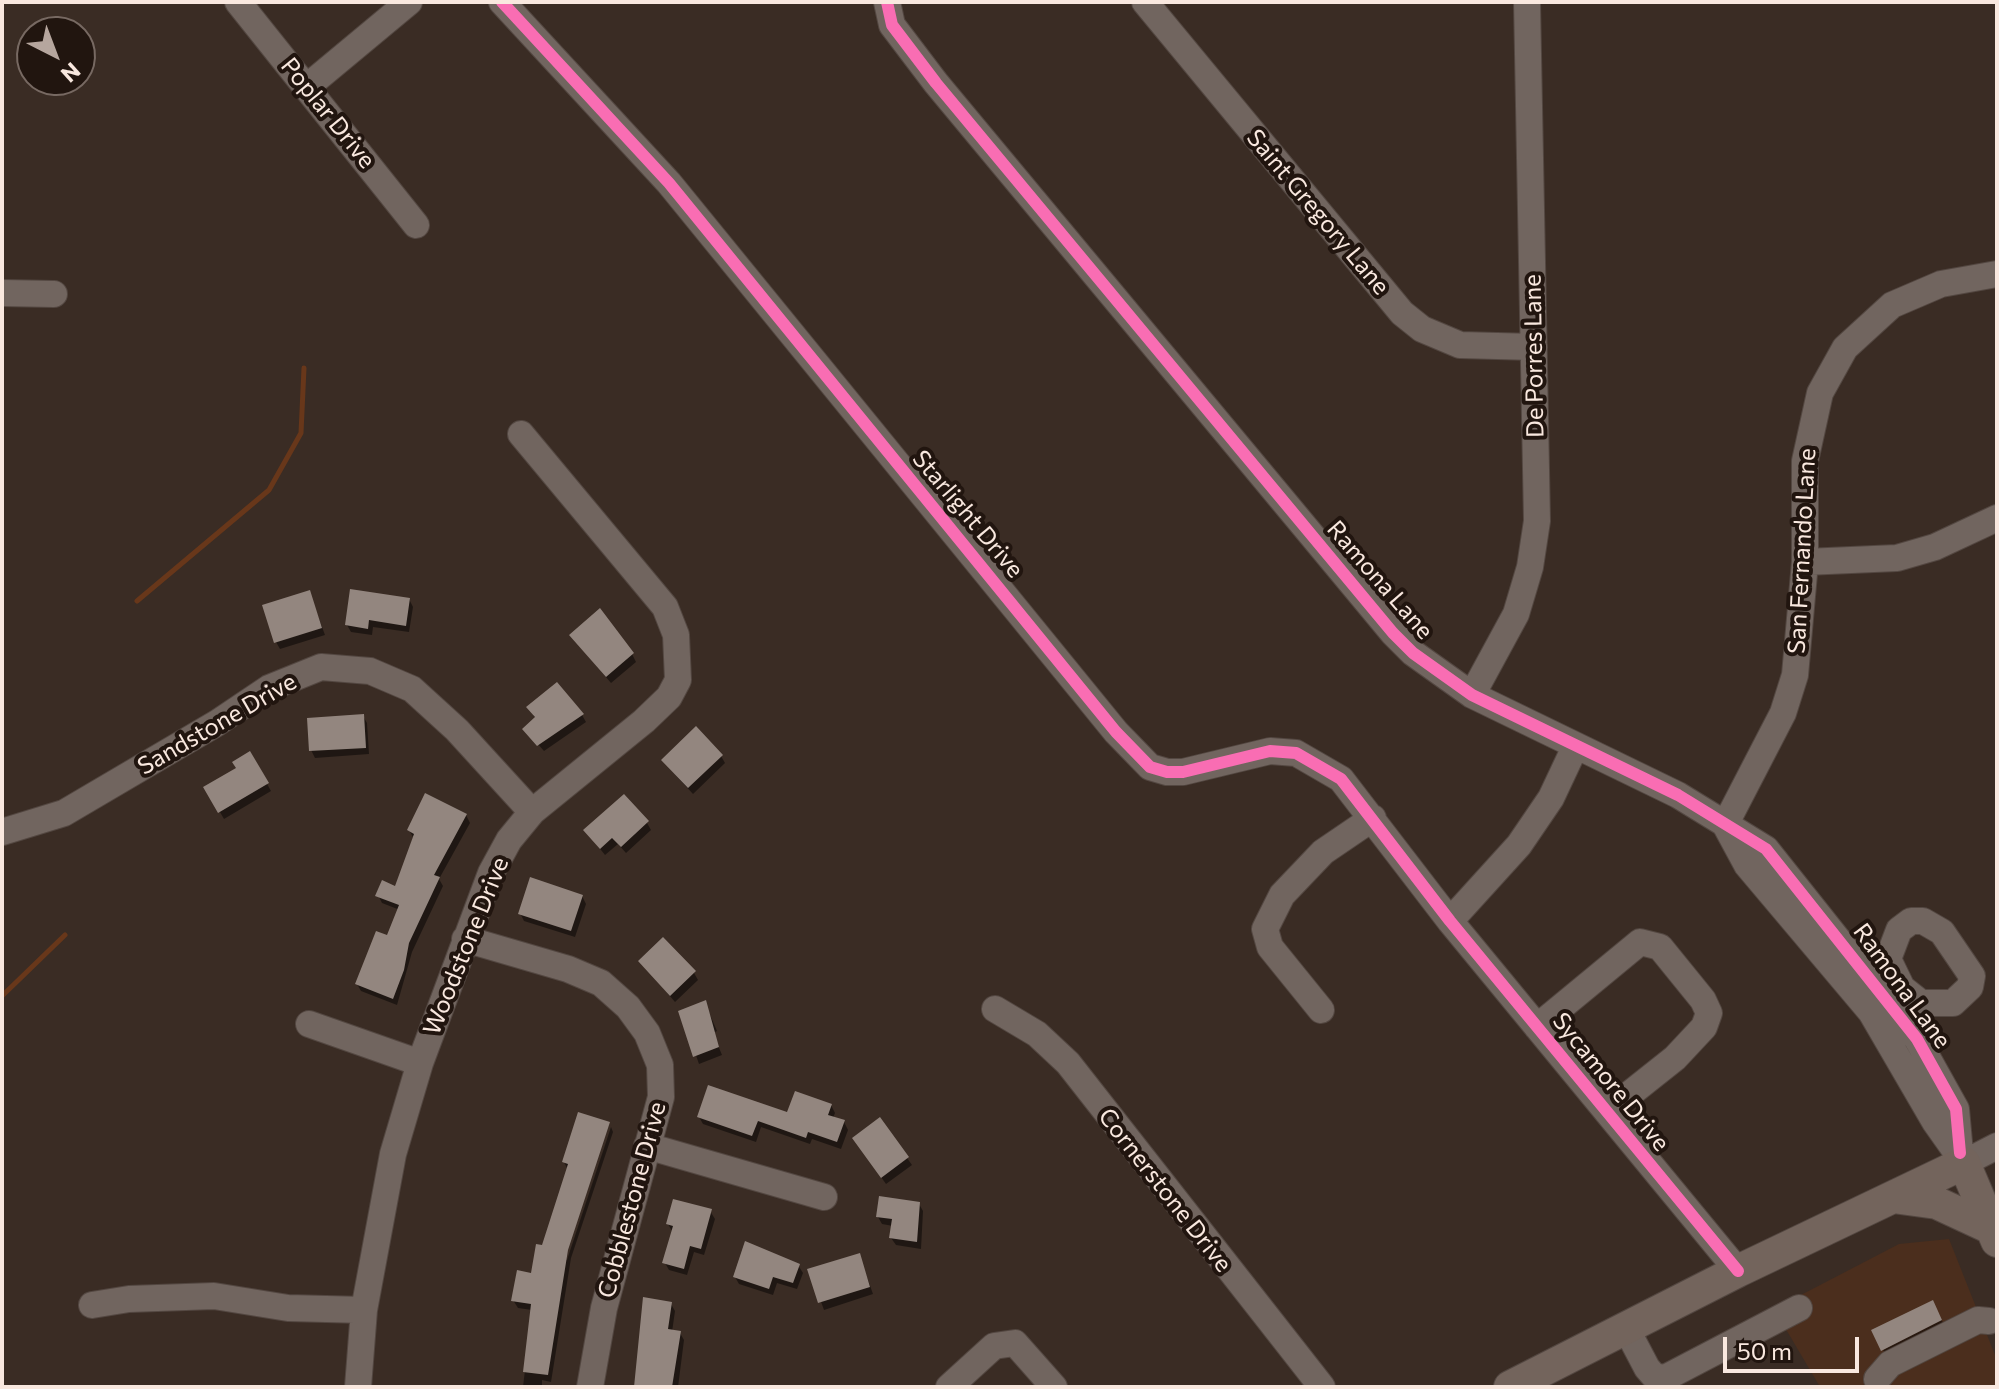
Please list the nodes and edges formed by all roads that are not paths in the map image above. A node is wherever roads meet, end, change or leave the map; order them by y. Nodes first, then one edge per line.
1 (238, 2) edge
2 (409, 2) edge
3 (502, 2) edge
4 (887, 2) edge
5 (1145, 2) edge
6 (1527, 2) edge
7 (308, 86) junction
8 (416, 225) dead end
9 (1997, 274) edge
10 (2, 293) edge
11 (54, 294) dead end
12 (1534, 347) junction
13 (521, 434) dead end
14 (1997, 518) edge
15 (1805, 562) junction
16 (1472, 695) junction
17 (1575, 747) junction
18 (532, 812) junction
19 (1373, 818) junction
20 (1725, 825) junction
21 (2, 832) edge
22 (1450, 921) junction
23 (465, 939) junction
24 (995, 1009) dead end
25 (1321, 1010) dead end
26 (309, 1024) dead end
27 (1537, 1027) junction
28 (420, 1063) junction
29 (1607, 1112) junction
30 (647, 1146) junction
31 (1997, 1146) edge
32 (1962, 1158) junction
33 (824, 1197) dead end
34 (1893, 1197) junction
35 (1996, 1224) edge
36 (1738, 1271) junction
37 (92, 1305) dead end
38 (1799, 1308) dead end
39 (364, 1310) junction
40 (1989, 1321) dead end
41 (1626, 1328) junction
42 (1877, 1379) dead end
43 (1042, 1383) edge
44 (358, 1387) edge
45 (590, 1387) edge
46 (949, 1387) edge
47 (1322, 1387) edge
48 (1510, 1387) edge

1 - 7 street, Poplar Drive
2 - 7 street
3 - 19 street, Starlight Drive
4 - 16 street, Ramona Lane
5 - 12 street, Saint Gregory Lane
6 - 12 street, De Porres Lane
7 - 8 street, Poplar Drive
9 - 15 street, San Fernando Lane
10 - 11 street
12 - 16 street, De Porres Lane
13 - 18 street, Woodstone Drive
14 - 15 street
15 - 20 street, San Fernando Lane
16 - 17 street, Ramona Lane
17 - 20 street, Ramona Lane
17 - 22 street
18 - 21 street, Sandstone Drive
18 - 23 street, Woodstone Drive
19 - 22 street, Starlight Drive
19 - 25 street
20 - 32 street, Ramona Lane
22 - 27 street, Sycamore Drive
23 - 28 street, Woodstone Drive
23 - 30 street, Cobblestone Drive
24 - 47 street, Cornerstone Drive
26 - 28 street
27 - 29 street, Sycamore Drive
27 - 29 street
28 - 39 street, Woodstone Drive
29 - 36 street, Sycamore Drive
30 - 33 street
30 - 45 street, Cobblestone Drive
31 - 32 street
32 - 34 main road
32 - 35 main road
34 - 35 main road
34 - 36 main road
36 - 41 main road
37 - 39 street
38 - 41 street
39 - 44 street, Woodstone Drive
40 - 42 street
41 - 48 main road
43 - 46 street

